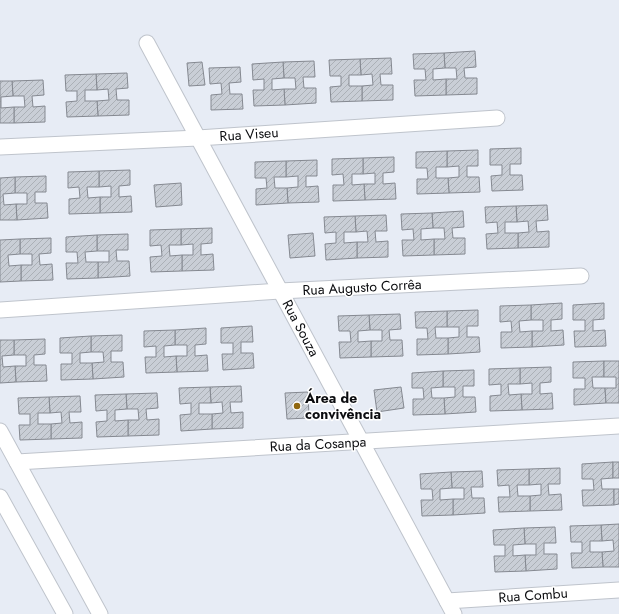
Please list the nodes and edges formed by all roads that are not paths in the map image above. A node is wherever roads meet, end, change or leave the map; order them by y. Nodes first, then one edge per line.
1 (147, 43) dead end
2 (497, 118) dead end
3 (198, 138) junction
4 (0, 147) edge
5 (581, 276) dead end
6 (280, 291) junction
7 (0, 310) edge
8 (619, 426) edge
9 (0, 431) edge
10 (361, 441) junction
11 (17, 462) junction
12 (0, 497) edge
13 (619, 590) edge
14 (447, 601) junction
15 (64, 614) edge
16 (100, 614) edge
17 (454, 614) edge

1 - 3 street, Rua Souza
2 - 3 street, Rua Viseu
3 - 4 street, Rua Viseu
3 - 6 street, Rua Souza
5 - 6 street, Rua Augusto Corrêa
6 - 7 street, Rua Augusto Corrêa
6 - 10 street, Rua Souza
8 - 10 street, Rua da Cosanpa
9 - 11 street
10 - 11 street, Rua da Cosanpa
10 - 14 street, Rua Souza
11 - 16 street
12 - 15 street
13 - 14 street, Rua Combu
14 - 17 street, Rua Souza

